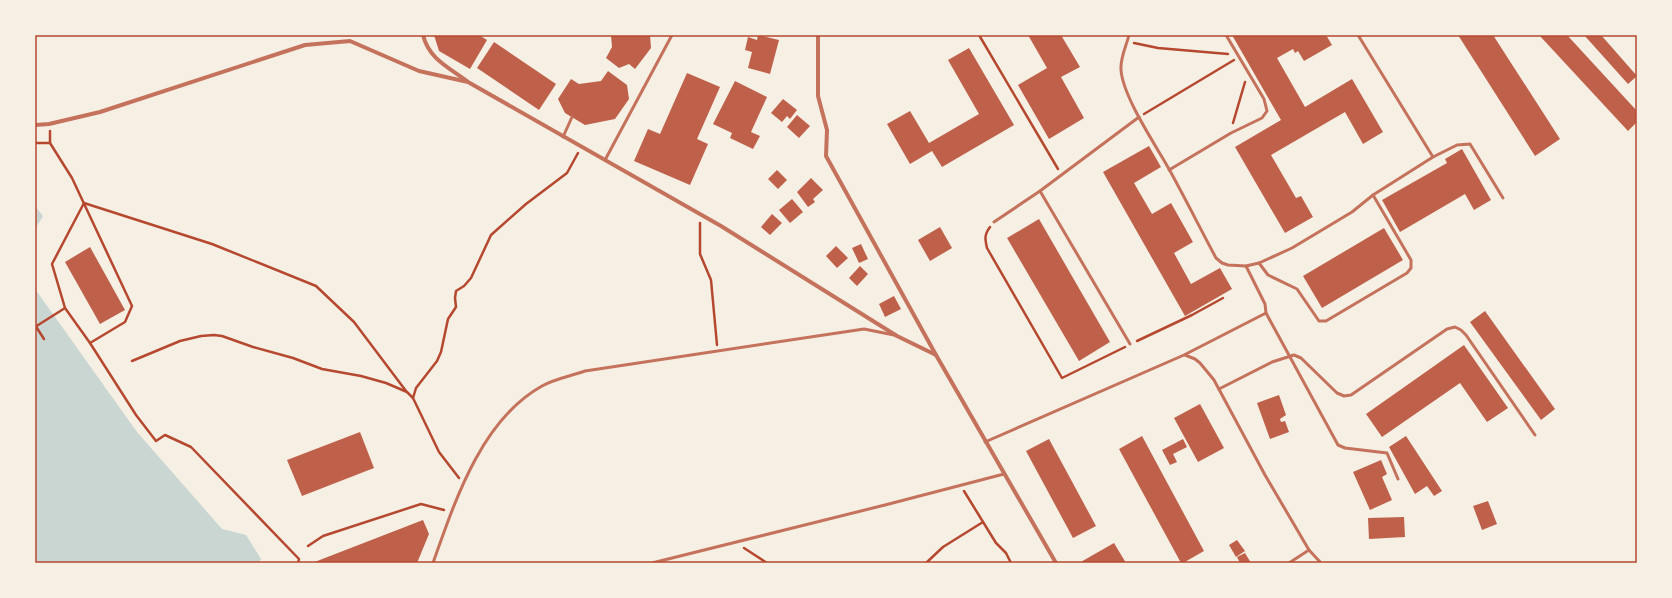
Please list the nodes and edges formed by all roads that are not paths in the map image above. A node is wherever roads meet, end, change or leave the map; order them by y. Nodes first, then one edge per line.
1 (422, 35) edge
2 (672, 35) edge
3 (818, 35) edge
4 (1129, 35) edge
5 (1226, 35) edge
6 (1358, 35) edge
7 (468, 82) junction
8 (572, 117) dead end
9 (1139, 117) junction
10 (35, 125) edge
11 (563, 137) junction
12 (1433, 157) junction
13 (605, 160) junction
14 (1169, 170) junction
15 (1040, 191) junction
16 (1373, 195) junction
17 (1502, 198) dead end
18 (994, 222) road end
19 (1259, 263) junction
20 (1246, 266) junction
21 (1266, 313) junction
22 (897, 336) junction
23 (1130, 344) road end
24 (936, 355) junction
25 (1184, 355) junction
26 (1289, 355) junction
27 (1219, 390) junction
28 (1535, 435) dead end
29 (985, 442) junction
30 (1004, 474) junction
31 (1398, 479) dead end
32 (1309, 550) junction
33 (433, 563) edge
34 (652, 563) edge
35 (1056, 563) edge
36 (1289, 563) edge
37 (1321, 563) edge

1 - 7 street
2 - 13 lane
3 - 24 street
4 - 9 lane
5 - 14 lane
6 - 12 lane
7 - 10 street
7 - 11 street
8 - 11 lane
9 - 14 lane
9 - 15 lane
11 - 13 street
12 - 16 lane
12 - 17 lane
13 - 22 street
14 - 20 lane
15 - 18 lane
15 - 23 lane
16 - 19 lane
16 - 19 lane
19 - 20 lane
20 - 21 lane
21 - 25 lane
21 - 26 lane
22 - 24 street
22 - 33 lane
24 - 29 street
25 - 27 lane
25 - 29 lane
26 - 27 lane
26 - 28 lane
26 - 31 lane
27 - 32 lane
29 - 30 street
30 - 34 lane
30 - 35 street
32 - 36 lane
32 - 37 lane

